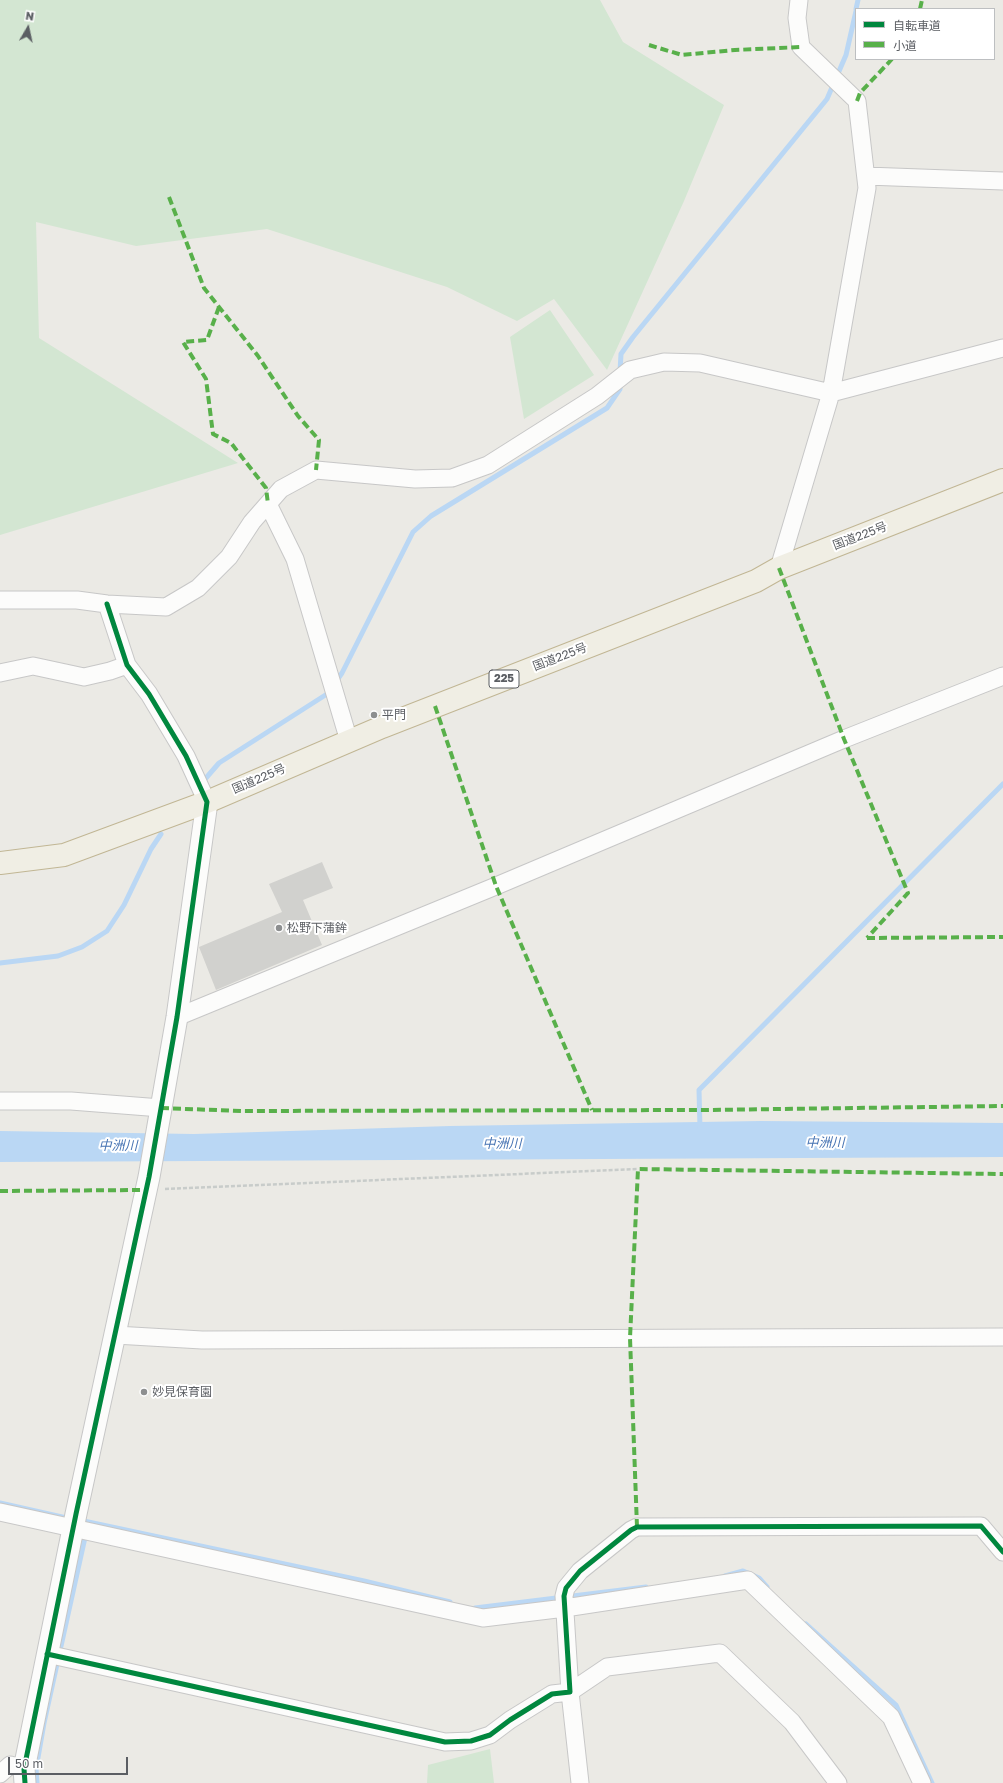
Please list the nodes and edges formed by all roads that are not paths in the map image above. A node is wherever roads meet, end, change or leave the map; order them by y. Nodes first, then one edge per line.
1 (799, 0) edge
2 (866, 176) junction
3 (1003, 181) edge
4 (1003, 348) edge
5 (831, 393) junction
6 (1003, 480) edge
7 (268, 504) junction
8 (779, 568) junction
9 (0, 600) edge
10 (107, 604) junction
11 (127, 665) junction
12 (0, 673) edge
13 (1003, 676) edge
14 (349, 741) junction
15 (207, 802) junction
16 (0, 863) edge
17 (177, 1017) junction
18 (0, 1101) edge
19 (161, 1112) junction
20 (115, 1335) junction
21 (1003, 1337) edge
22 (0, 1512) edge
23 (80, 1526) junction
24 (1003, 1552) edge
25 (565, 1602) junction
26 (48, 1655) junction
27 (570, 1692) junction
28 (0, 1774) edge
29 (24, 1776) edge
30 (580, 1783) edge
31 (838, 1783) edge
32 (922, 1783) edge

1 - 2 street
2 - 3 street
2 - 5 street
4 - 5 street
5 - 7 street
5 - 8 street
6 - 8 highway, 国道225号 / 225
7 - 10 street
7 - 14 street
8 - 14 highway, 国道225号 / 225
9 - 10 street
10 - 11 street
11 - 12 street
11 - 15 street
13 - 17 street
14 - 15 highway, 国道225号 / 225
15 - 16 highway, 国道225号 / 225
15 - 17 street
17 - 19 street
18 - 19 street
19 - 20 street
20 - 21 street
20 - 23 street
22 - 23 street
23 - 25 street
23 - 26 street
24 - 25 street
25 - 27 street
25 - 32 street
26 - 27 street
26 - 29 street
27 - 30 street
27 - 31 street
28 - 29 street

